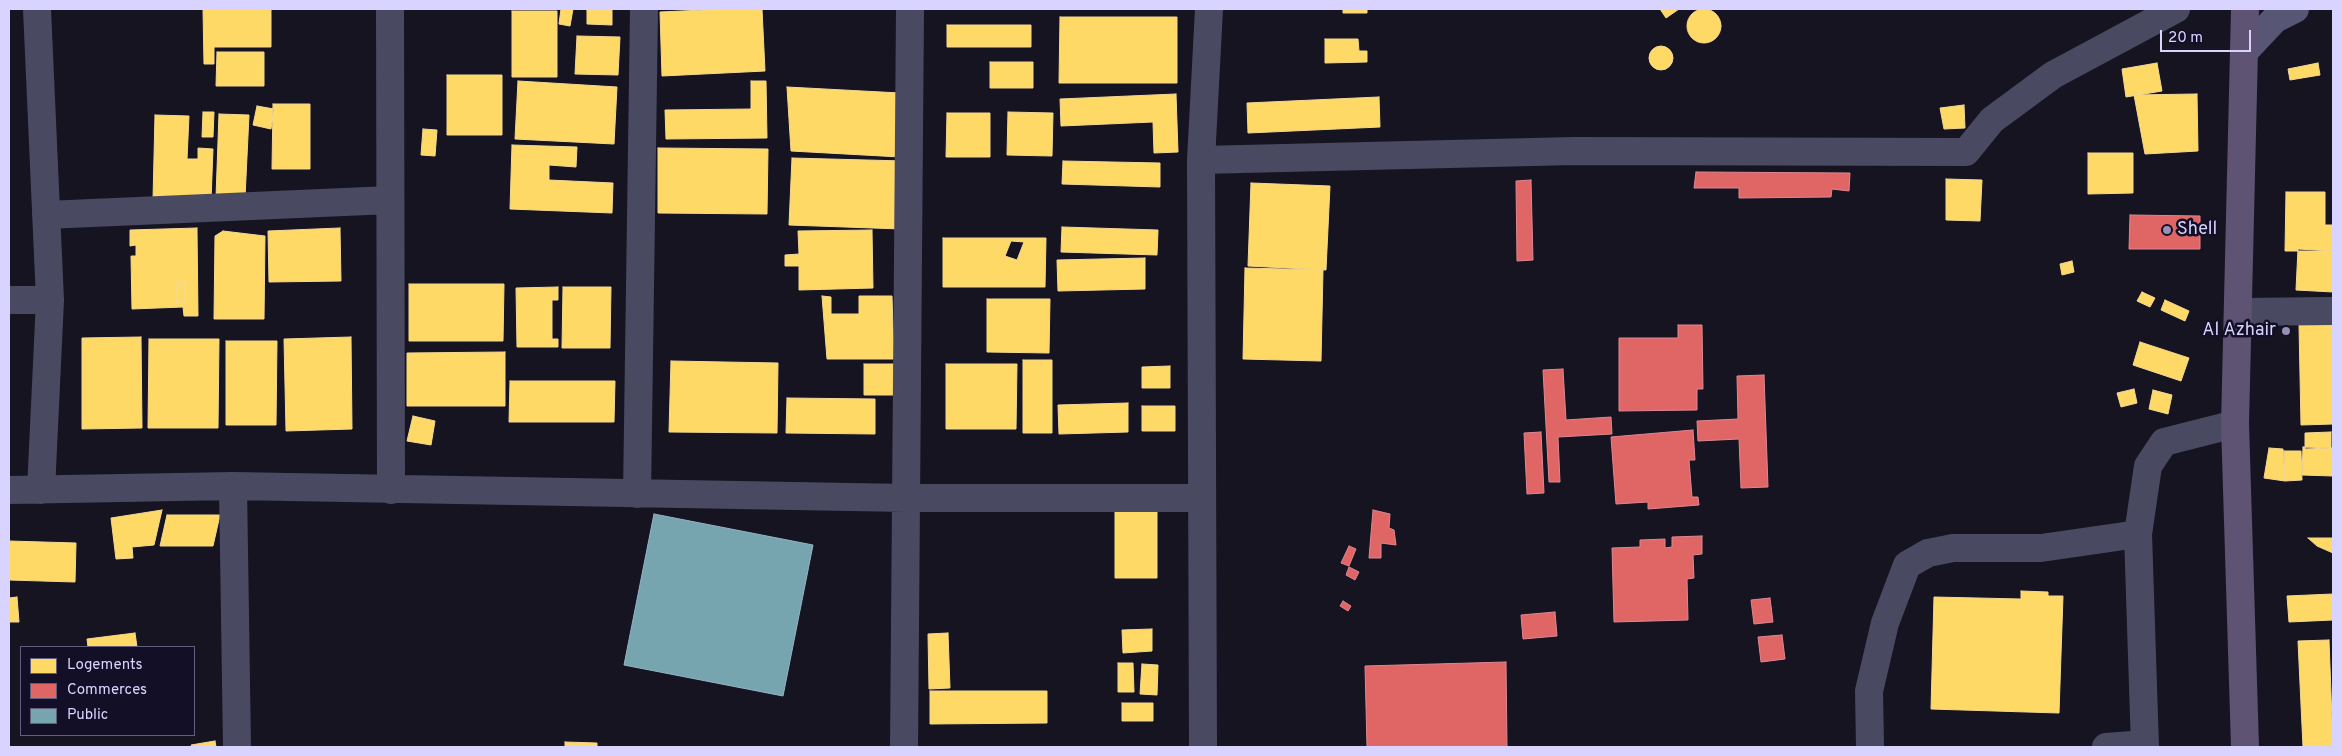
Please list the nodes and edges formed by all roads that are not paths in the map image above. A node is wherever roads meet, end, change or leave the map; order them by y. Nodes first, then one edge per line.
1 (37, 9) edge
2 (390, 9) edge
3 (644, 9) edge
4 (910, 9) edge
5 (1209, 9) edge
6 (2176, 9) edge
7 (2245, 9) edge
8 (2295, 9) edge
9 (2244, 52) junction
10 (1201, 160) junction
11 (390, 200) junction
12 (46, 215) junction
13 (9, 300) edge
14 (50, 300) junction
15 (2333, 311) edge
16 (2238, 312) junction
17 (2235, 424) junction
18 (233, 486) junction
19 (9, 490) edge
20 (41, 490) junction
21 (391, 490) junction
22 (637, 494) junction
23 (906, 498) junction
24 (1202, 498) junction
25 (2138, 534) junction
26 (2145, 746) edge
27 (237, 747) edge
28 (904, 747) edge
29 (1203, 747) edge
30 (1870, 747) edge
31 (2106, 747) edge
32 (2245, 747) edge

1 - 12 street
2 - 11 street
3 - 22 street
4 - 23 street
5 - 10 street
6 - 10 street
7 - 9 main road
8 - 9 main road
9 - 16 main road
10 - 24 street
11 - 12 street
11 - 21 street
12 - 14 street
13 - 14 street
14 - 20 street
15 - 16 street
16 - 17 main road
17 - 25 street
17 - 32 main road
18 - 20 street
18 - 21 street
18 - 27 street
19 - 20 street
21 - 22 street
22 - 23 street
23 - 24 street
23 - 28 street
24 - 29 street
25 - 26 street
25 - 30 street
26 - 31 street

